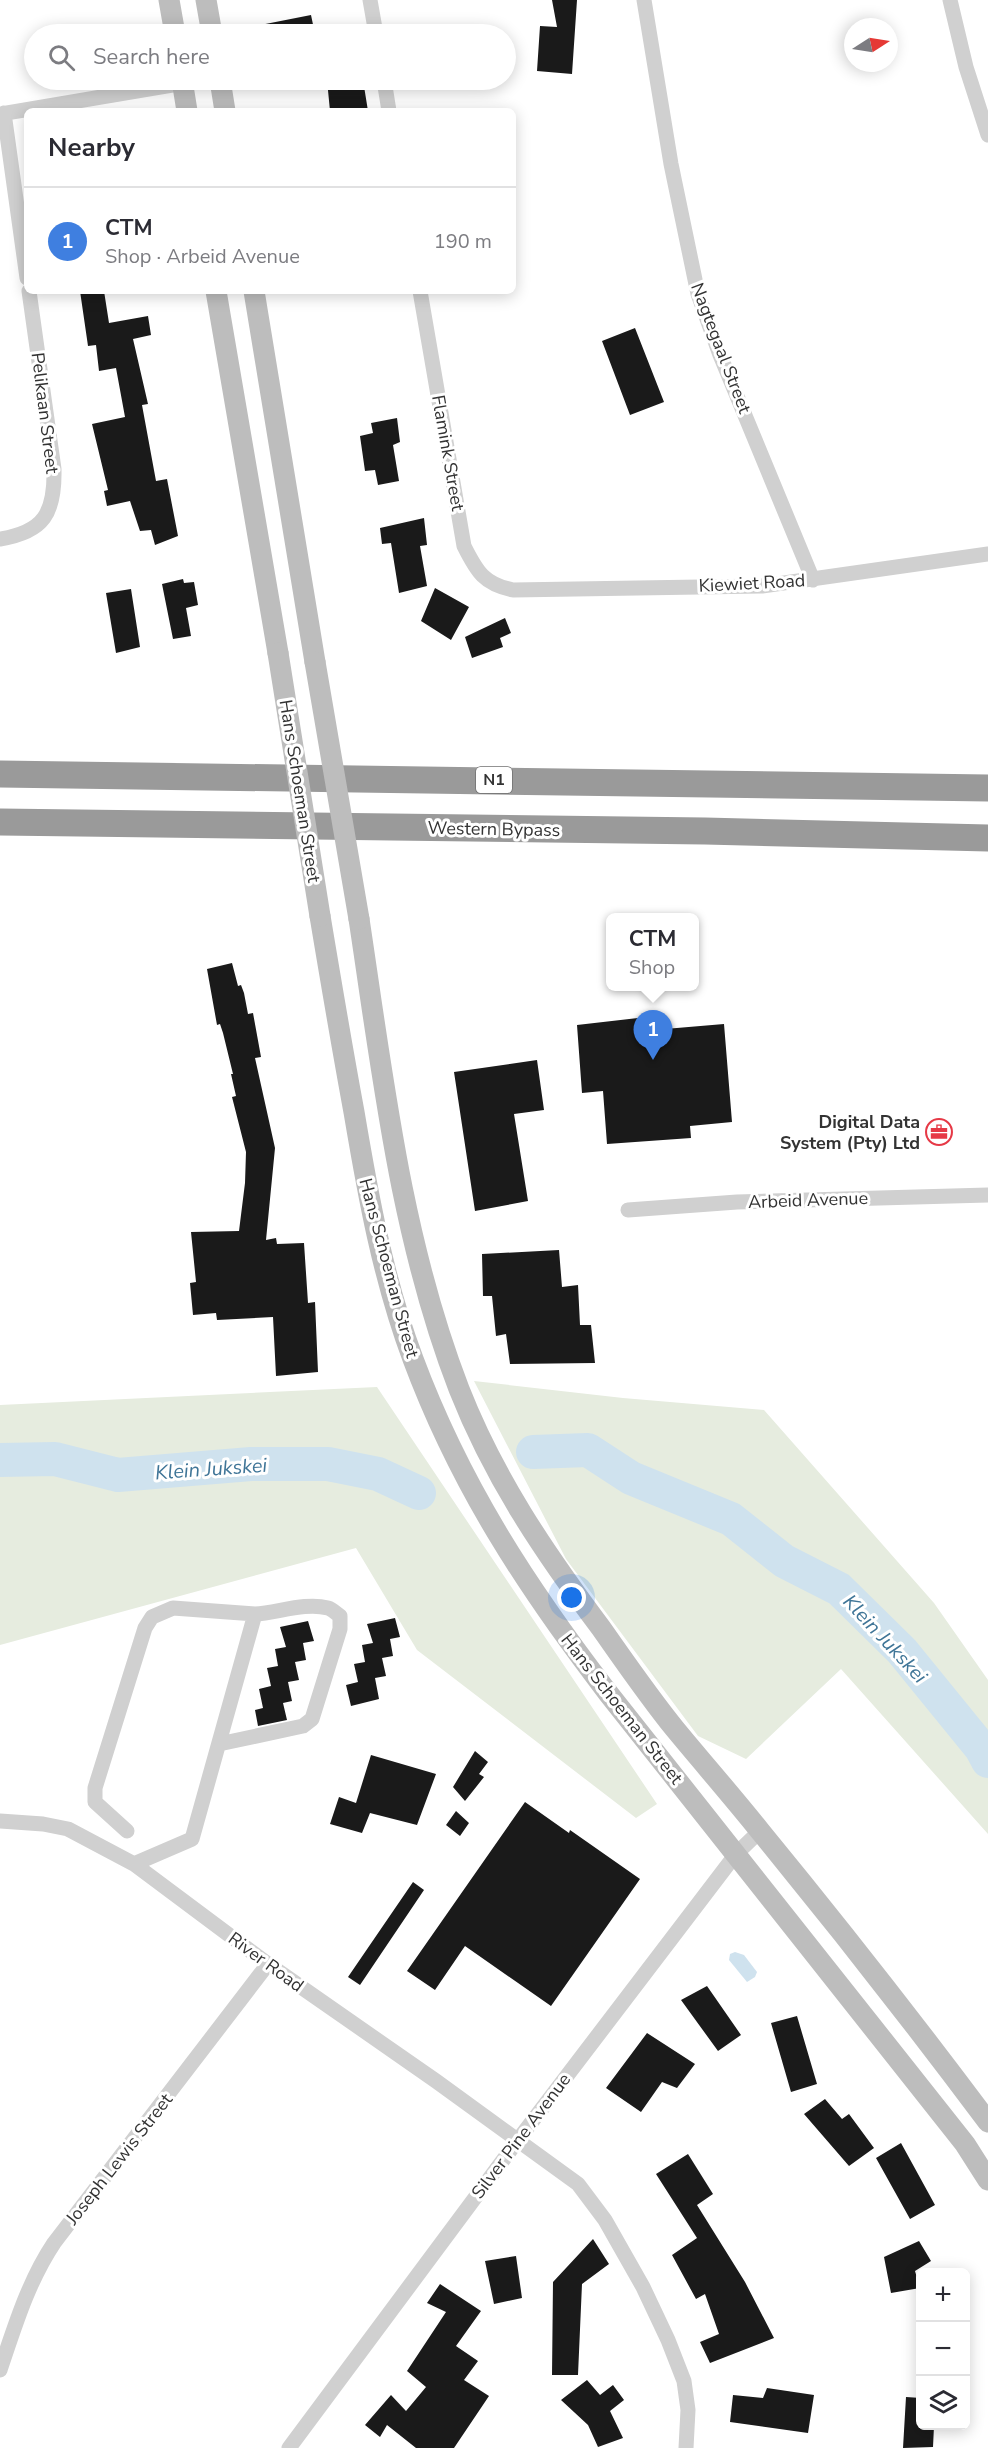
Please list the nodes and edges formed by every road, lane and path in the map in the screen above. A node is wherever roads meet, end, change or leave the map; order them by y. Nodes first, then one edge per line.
1 (169, 0) edge
2 (206, 0) edge
3 (370, 0) edge
4 (644, 0) edge
5 (950, 0) edge
6 (173, 24) edge
7 (210, 24) edge
8 (374, 24) edge
9 (136, 90) edge
10 (188, 90) edge
11 (222, 90) edge
12 (386, 90) edge
13 (31, 108) edge
14 (187, 108) edge
15 (225, 108) edge
16 (389, 108) edge
17 (24, 109) edge
18 (2, 113) edge
19 (988, 135) edge
20 (24, 258) edge
21 (29, 294) edge
22 (217, 294) edge
23 (254, 294) edge
24 (421, 294) edge
25 (0, 539) edge
26 (988, 555) edge
27 (813, 580) junction
28 (513, 590) joint
29 (0, 774) edge
30 (988, 788) edge
31 (0, 822) edge
32 (988, 838) edge
33 (988, 1195) edge
34 (628, 1210) dead end
35 (255, 1614) junction
36 (219, 1744) junction
37 (0, 1821) edge
38 (127, 1831) dead end
39 (760, 1831) junction
40 (736, 1854) junction
41 (134, 1864) junction
42 (268, 1964) junction
43 (988, 2122) edge
44 (518, 2140) junction
45 (988, 2180) edge
46 (0, 2370) edge
47 (288, 2448) edge
48 (686, 2448) edge

1 - 6 main road
2 - 7 main road
3 - 8 street
4 - 27 street, Nagtegaal Street
5 - 19 street
9 - 13 street
10 - 14 main road
11 - 15 main road
12 - 16 street
17 - 18 street
18 - 20 street
21 - 25 street, Pelikaan Street
22 - 40 main road, Hans Schoeman Street, bridge
23 - 39 main road, Hans Schoeman Street, bridge
24 - 28 street, Flamink Street
26 - 27 street, Kiewiet Road
27 - 28 street, Kiewiet Road
29 - 30 highway, N1
31 - 32 highway, Western Bypass
33 - 34 street, Arbeid Avenue
35 - 36 street
35 - 36 street
35 - 38 street
36 - 41 street
37 - 41 street, River Road
39 - 40 street, Silver Pine Avenue
39 - 43 main road, Hans Schoeman Street
40 - 44 street, Silver Pine Avenue
40 - 45 main road, Hans Schoeman Street
41 - 42 street, River Road
42 - 44 street, River Road
42 - 46 street, Joseph Lewis Street
44 - 47 street, Silver Pine Avenue
44 - 48 street, River Road

